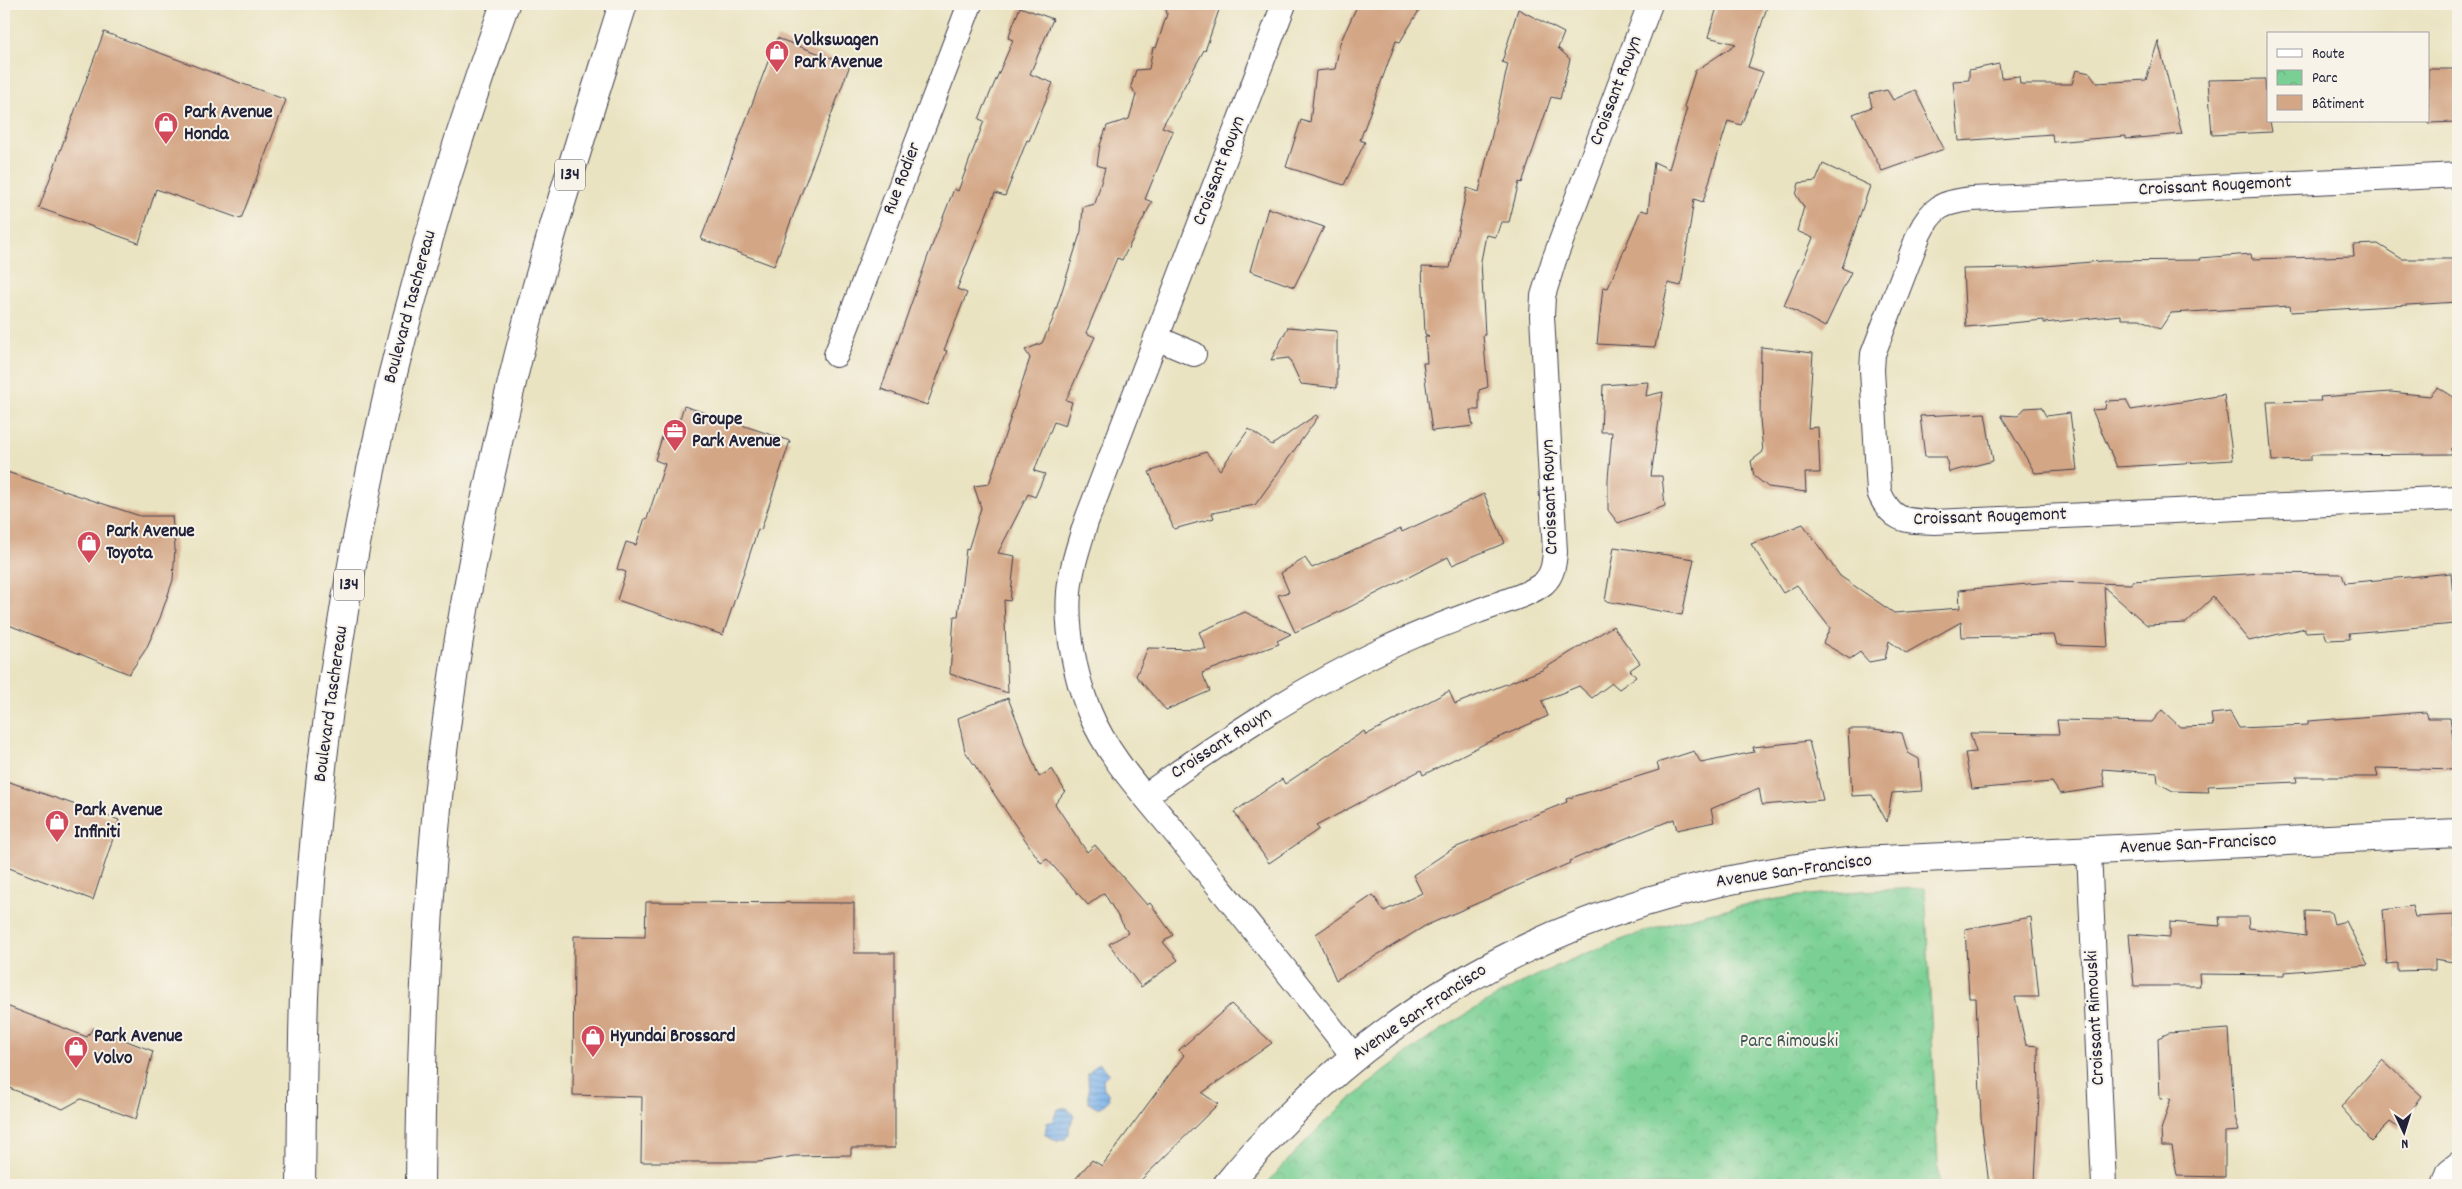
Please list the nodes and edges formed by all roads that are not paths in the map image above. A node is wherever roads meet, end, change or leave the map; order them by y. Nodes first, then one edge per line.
1 (504, 4) edge
2 (624, 4) edge
3 (970, 4) edge
4 (1284, 4) edge
5 (1650, 4) edge
6 (2458, 175) edge
7 (1156, 338) junction
8 (1194, 354) dead end
9 (836, 355) dead end
10 (2458, 498) edge
11 (1145, 796) junction
12 (2458, 833) edge
13 (2089, 851) junction
14 (1354, 1057) junction
15 (2458, 1164) edge
16 (301, 1185) edge
17 (420, 1185) edge
18 (1227, 1185) edge
19 (2104, 1185) edge
20 (2444, 1185) edge

1 - 16 main road, Boulevard Taschereau / 134
2 - 17 main road, 134
3 - 9 street, Rue Rodier
4 - 7 street, Croissant Rouyn
5 - 11 street, Croissant Rouyn
6 - 10 street, Croissant Rougemont
7 - 8 street
7 - 11 street, Croissant Rouyn
11 - 14 street, Croissant Rouyn
12 - 13 main road, Avenue San-Francisco
13 - 14 main road, Avenue San-Francisco
13 - 19 street, Croissant Rimouski
14 - 18 main road, Avenue San-Francisco
15 - 20 street

